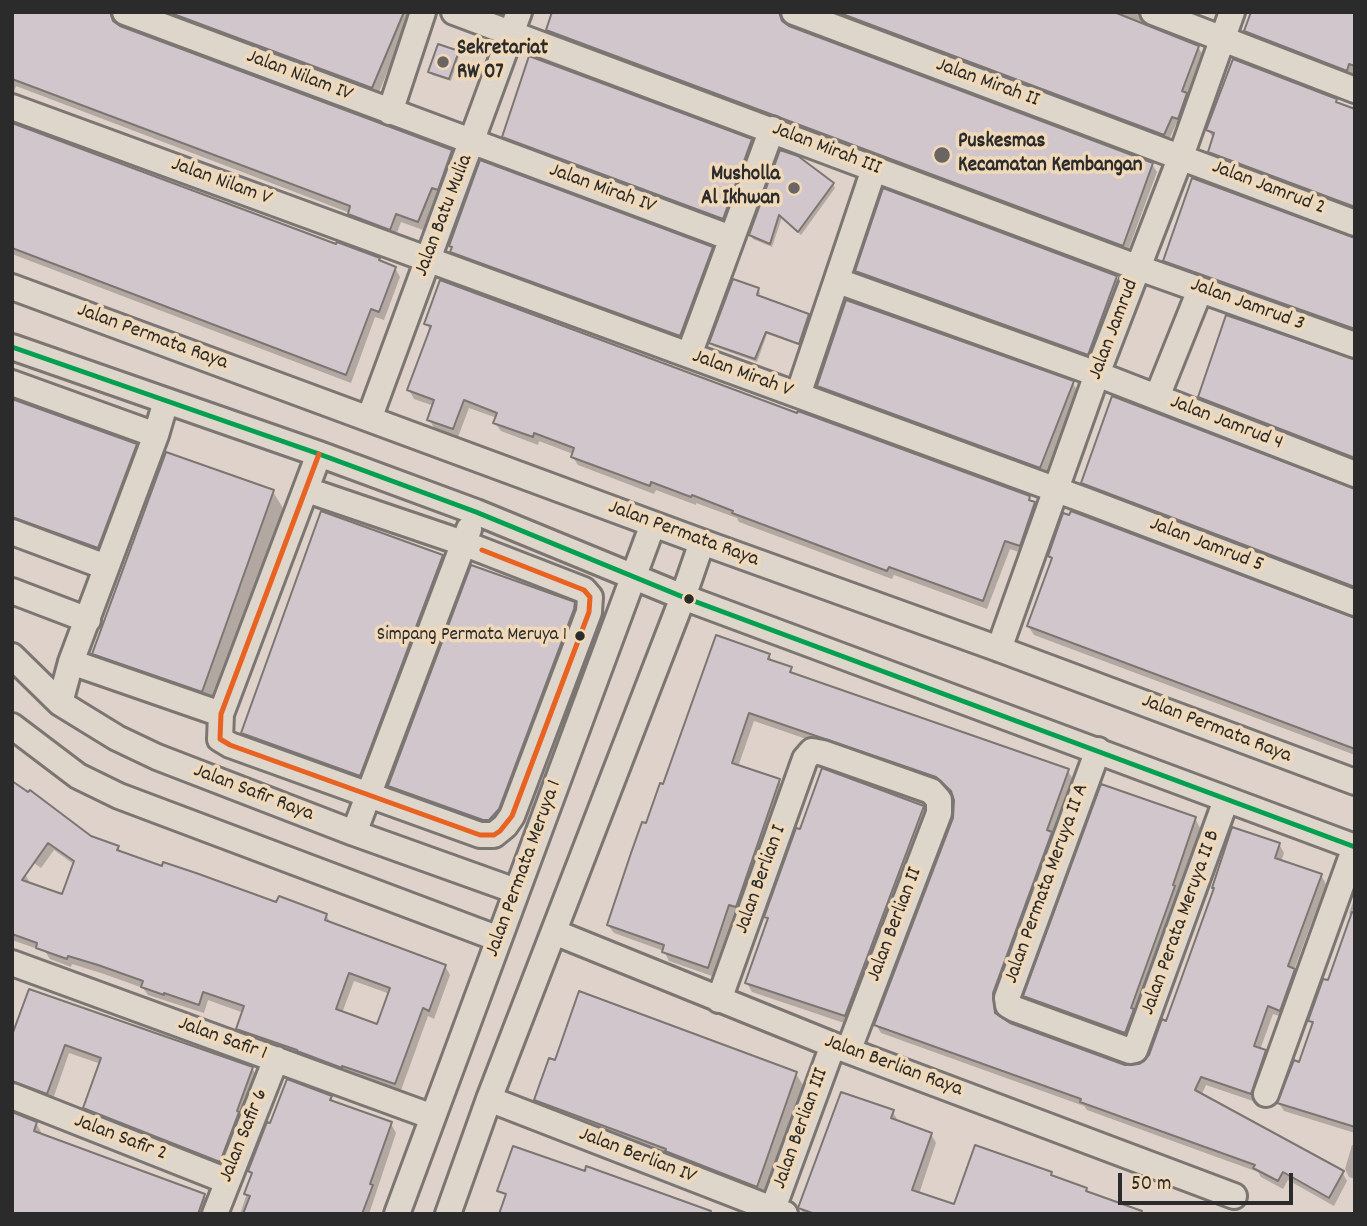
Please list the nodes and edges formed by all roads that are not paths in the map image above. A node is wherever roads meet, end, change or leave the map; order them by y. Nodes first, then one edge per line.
1 (125, 12) edge
2 (423, 12) edge
3 (454, 12) edge
4 (794, 12) edge
5 (1153, 12) edge
6 (1232, 12) edge
7 (516, 23) edge
8 (1222, 40) junction
9 (1355, 90) edge
10 (12, 107) edge
11 (390, 111) junction
12 (772, 129) junction
13 (472, 142) junction
14 (1181, 156) junction
15 (874, 169) junction
16 (1355, 223) edge
17 (731, 239) junction
18 (429, 258) junction
19 (1139, 268) junction
20 (838, 281) junction
21 (12, 287) edge
22 (1200, 289) junction
23 (1355, 345) edge
24 (12, 347) edge
25 (689, 355) junction
26 (1097, 374) junction
27 (12, 383) edge
28 (798, 395) junction
29 (1157, 397) junction
30 (166, 401) junction
31 (369, 419) junction
32 (156, 435) junction
33 (318, 454) junction
34 (1355, 474) edge
35 (307, 490) junction
36 (1056, 490) junction
37 (476, 512) junction
38 (653, 524) junction
39 (12, 532) edge
40 (702, 542) junction
41 (463, 543) junction
42 (106, 567) junction
43 (634, 578) junction
44 (12, 591) edge
45 (683, 597) junction
46 (1355, 603) edge
47 (88, 620) junction
48 (999, 649) junction
49 (12, 656) edge
50 (71, 662) junction
51 (60, 703) junction
52 (221, 713) junction
53 (13, 728) edge
54 (1098, 750) junction
55 (1355, 782) edge
56 (369, 795) junction
57 (939, 800) joint
58 (1226, 800) junction
59 (354, 833) junction
60 (1355, 847) edge
61 (516, 891) junction
62 (554, 932) junction
63 (499, 939) junction
64 (16, 971) edge
65 (719, 1000) junction
66 (1138, 1046) joint
67 (841, 1047) junction
68 (276, 1059) junction
69 (1266, 1094) dead end
70 (12, 1096) edge
71 (489, 1099) junction
72 (433, 1117) junction
73 (227, 1181) junction
74 (1234, 1196) dead end
75 (776, 1212) edge
76 (215, 1214) edge
77 (397, 1214) edge
78 (448, 1214) edge

1 - 11 street, Jalan Nilam IV
2 - 11 street
3 - 7 street, Jalan Mirah III
4 - 14 street, Jalan Mirah II
5 - 8 street
6 - 8 street, Jalan Jamrud
7 - 12 street, Jalan Mirah III
7 - 13 street, Jalan Batu Mulia
8 - 9 street
8 - 14 street, Jalan Jamrud
10 - 18 street, Jalan Nilam V
11 - 13 street, Jalan Nilam IV
12 - 15 street, Jalan Mirah III
12 - 17 street
13 - 17 street, Jalan Mirah IV
13 - 18 street, Jalan Batu Mulia
14 - 16 street, Jalan Jamrud 2
14 - 19 street, Jalan Jamrud
15 - 19 street, Jalan Mirah III
15 - 20 street
17 - 25 street
18 - 25 street, Jalan Mirah V
18 - 31 street, Jalan Batu Mulia
19 - 22 street, Jalan Jamrud 3
19 - 26 street, Jalan Jamrud
20 - 26 street
20 - 28 street
21 - 31 street, Jalan Permata Raya
22 - 23 street, Jalan Jamrud 3
22 - 29 street
24 - 30 street
25 - 28 street, Jalan Mirah V
26 - 29 street, Jalan Jamrud 4
26 - 36 street, Jalan Jamrud
27 - 32 street
28 - 36 street, Jalan Mirah V
29 - 34 street, Jalan Jamrud 4
30 - 32 street
30 - 33 street
31 - 38 street, Jalan Permata Raya
32 - 42 street
33 - 35 street
33 - 37 street
35 - 41 street
35 - 52 street
36 - 46 street, Jalan Jamrud 5
36 - 48 street, Jalan Jamrud
37 - 41 street
37 - 43 street
38 - 40 street, Jalan Permata Raya
38 - 43 street, Jalan Permata Meruya 1
39 - 42 street
40 - 45 street
40 - 48 street, Jalan Permata Raya
41 - 56 street
41 - 56 street
42 - 47 street
43 - 45 street
43 - 61 street, Jalan Permata Meruya 1
44 - 47 street
45 - 54 street
45 - 62 street
47 - 50 street
48 - 55 street, Jalan Permata Raya
49 - 51 street, Jalan Safir Raya
50 - 51 street
50 - 52 street
51 - 59 street, Jalan Safir Raya
52 - 56 street
53 - 63 street
54 - 58 street
54 - 66 street, Jalan Permata Meruya II A
56 - 59 street
57 - 65 street, Jalan Berlian I
57 - 67 street, Jalan Berlian II
58 - 60 street
58 - 66 street, Jalan Perata Meruya II B
59 - 61 street, Jalan Safir Raya
60 - 69 street
61 - 63 street, Jalan Permata Meruya 1
62 - 65 street, Jalan Berlian Raya
62 - 71 street
63 - 72 street, Jalan Permata Meruya 1
64 - 68 street, Jalan Safir 1
65 - 67 street, Jalan Berlian Raya
67 - 74 street, Jalan Berlian Raya
67 - 75 street, Jalan Berlian III
68 - 72 street, Jalan Safir 1
68 - 73 street, Jalan Safir 6
70 - 73 street, Jalan Safir 2
71 - 75 street, Jalan Berlian IV
71 - 78 street
72 - 77 street, Jalan Permata Meruya 1
73 - 76 street, Jalan Safir 6

